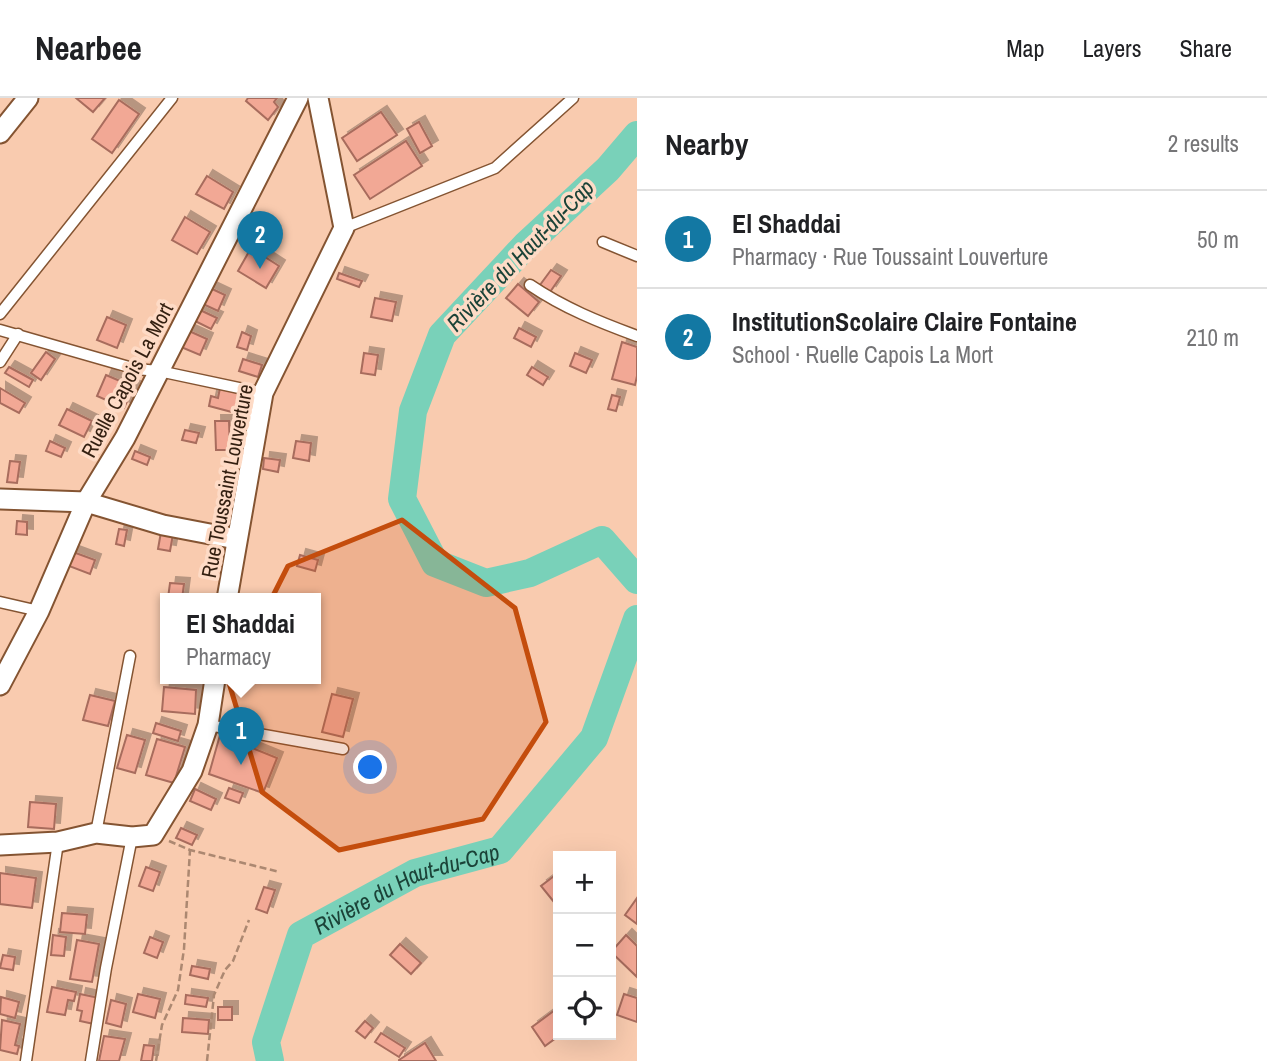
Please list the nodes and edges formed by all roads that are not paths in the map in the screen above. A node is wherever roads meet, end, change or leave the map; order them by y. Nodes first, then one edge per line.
1 (172, 98) edge
2 (298, 98) edge
3 (318, 98) edge
4 (573, 98) edge
5 (17, 102) edge
6 (0, 134) edge
7 (344, 228) junction
8 (603, 242) dead end
9 (637, 256) edge
10 (530, 285) dead end
11 (0, 314) edge
12 (0, 330) edge
13 (18, 334) junction
14 (637, 336) edge
15 (0, 362) edge
16 (159, 371) junction
17 (263, 393) junction
18 (0, 499) edge
19 (86, 502) junction
20 (236, 538) junction
21 (228, 593) edge
22 (0, 602) edge
23 (39, 611) junction
24 (130, 656) dead end
25 (214, 684) edge
26 (0, 685) edge
27 (208, 725) junction
28 (343, 749) dead end
29 (96, 833) junction
30 (132, 837) junction
31 (58, 842) junction
32 (0, 845) edge
33 (26, 1061) edge
34 (91, 1061) edge

1 - 11 lane
2 - 16 street, Ruelle Capois La Mort
3 - 7 street
4 - 7 lane
5 - 6 street
7 - 17 street, Rue Toussaint Louverture
8 - 9 lane
10 - 14 lane
12 - 13 lane
13 - 15 lane
13 - 16 lane
16 - 17 lane
16 - 19 street, Ruelle Capois La Mort
17 - 20 street, Rue Toussaint Louverture
18 - 19 street
19 - 20 street
19 - 23 street, Ruelle Capois La Mort
20 - 21 street, Rue Toussaint Louverture
22 - 23 lane
23 - 26 street, Ruelle Capois La Mort
24 - 29 lane
25 - 27 street
27 - 28 lane
27 - 30 street
29 - 30 street
29 - 31 street
30 - 34 lane
31 - 32 street
31 - 33 lane

